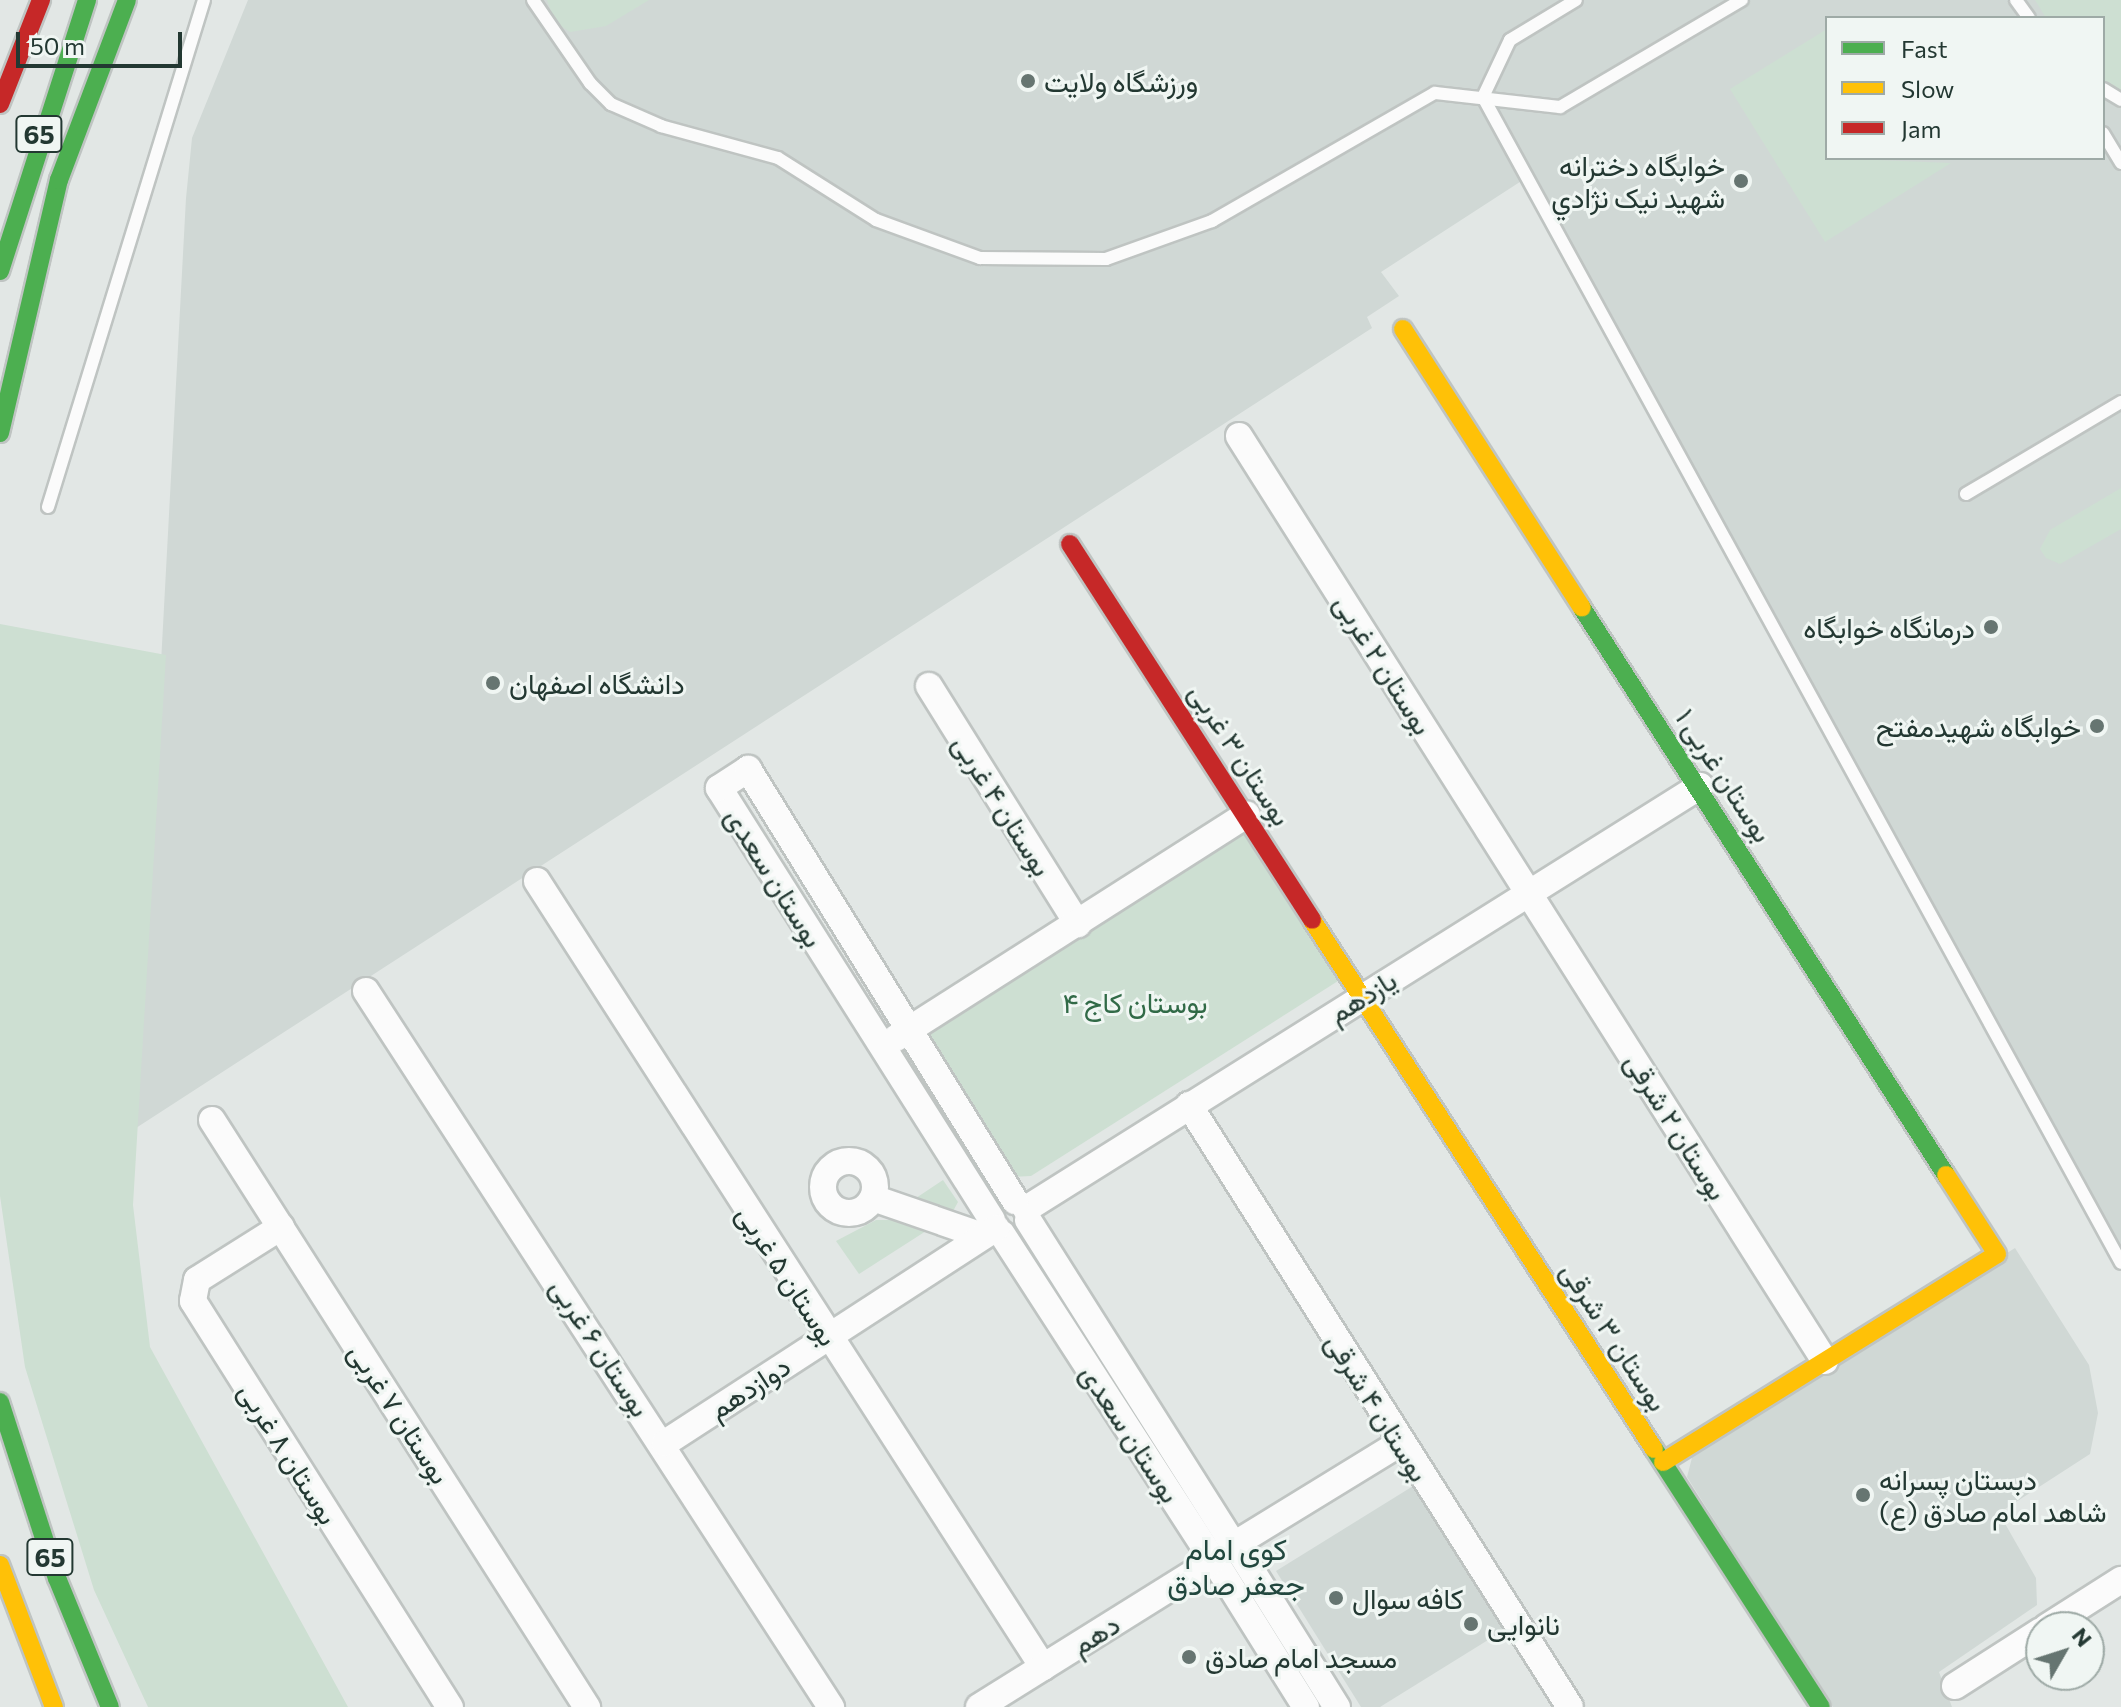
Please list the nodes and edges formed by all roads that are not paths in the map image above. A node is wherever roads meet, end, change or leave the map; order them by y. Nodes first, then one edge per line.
1 (41, 0) edge
2 (87, 0) edge
3 (127, 0) edge
4 (204, 0) edge
5 (533, 0) edge
6 (1576, 0) edge
7 (1742, 0) edge
8 (1483, 97) junction
9 (0, 104) edge
10 (2105, 136) edge
11 (2121, 163) edge
12 (0, 271) edge
13 (1403, 329) dead end
14 (2121, 402) edge
15 (0, 433) edge
16 (1239, 436) dead end
17 (1966, 494) dead end
18 (48, 507) dead end
19 (1070, 544) dead end
20 (929, 686) dead end
21 (1700, 786) junction
22 (1247, 814) junction
23 (537, 881) dead end
24 (1529, 892) junction
25 (1078, 924) junction
26 (366, 991) dead end
27 (1362, 996) junction
28 (908, 1030) junction
29 (883, 1047) junction
30 (1189, 1105) junction
31 (212, 1120) dead end
32 (873, 1198) dead end
33 (1023, 1210) junction
34 (281, 1227) junction
35 (993, 1230) junction
36 (2121, 1263) edge
37 (827, 1336) junction
38 (1825, 1361) junction
39 (0, 1402) edge
40 (665, 1443) junction
41 (1400, 1443) junction
42 (1663, 1462) junction
43 (1224, 1552) junction
44 (0, 1565) edge
45 (2121, 1580) edge
46 (2072, 1611) edge
47 (2025, 1641) edge
48 (1043, 1667) junction
49 (1955, 1686) dead end
50 (54, 1707) edge
51 (110, 1707) edge
52 (450, 1707) edge
53 (587, 1707) edge
54 (831, 1707) edge
55 (979, 1707) edge
56 (1306, 1707) edge
57 (1337, 1707) edge
58 (1570, 1707) edge
59 (1821, 1707) edge

1 - 9 main road, 65
2 - 12 main road, 65
3 - 15 main road
4 - 18 lane
5 - 8 lane
6 - 8 lane
7 - 8 lane
8 - 36 lane
10 - 11 lane
13 - 21 main road, بوستان غربی ۱
14 - 17 lane
16 - 24 street, بوستان ۲ غربی
19 - 22 main road, بوستان ۳ غربی
20 - 25 street, بوستان ۴ غربی
21 - 24 street, یازدهم
21 - 38 main road, بوستان غربی ۱
22 - 25 street
22 - 27 main road, بوستان ۳ غربی
23 - 37 street, بوستان ۵ غربی
24 - 27 street, یازدهم
24 - 38 street, بوستان ۲ شرقی
25 - 28 street
26 - 40 street, بوستان ۶ غربی
27 - 30 street, یازدهم
27 - 42 main road, بوستان ۳ شرقی
28 - 29 street
28 - 29 street, بوستان سعدی
28 - 33 street, بوستان سعدی
29 - 35 street, بوستان سعدی
30 - 33 street, یازدهم
30 - 41 street, بوستان ۴ شرقی
31 - 34 street, بوستان ۷ غربی
32 - 35 street
33 - 35 street, یازدهم
33 - 43 street, بوستان سعدی
34 - 52 street, بوستان ۸ غربی
34 - 53 street, بوستان ۷ غربی
35 - 37 street, دوازدهم
35 - 43 street, بوستان سعدی
37 - 40 street, دوازدهم
37 - 48 street, بوستان ۵ غربی
38 - 42 main road
39 - 51 main road, 65
40 - 54 street, بوستان ۶ غربی
41 - 43 street, دهم
41 - 58 street, بوستان ۴ شرقی
42 - 59 main road, بوستان ۳ شرقی
43 - 48 street, دهم
43 - 56 street, بوستان سعدی
43 - 57 street, بوستان سعدی
44 - 50 main road, 65
45 - 46 street
47 - 49 street
48 - 55 street, دهم

